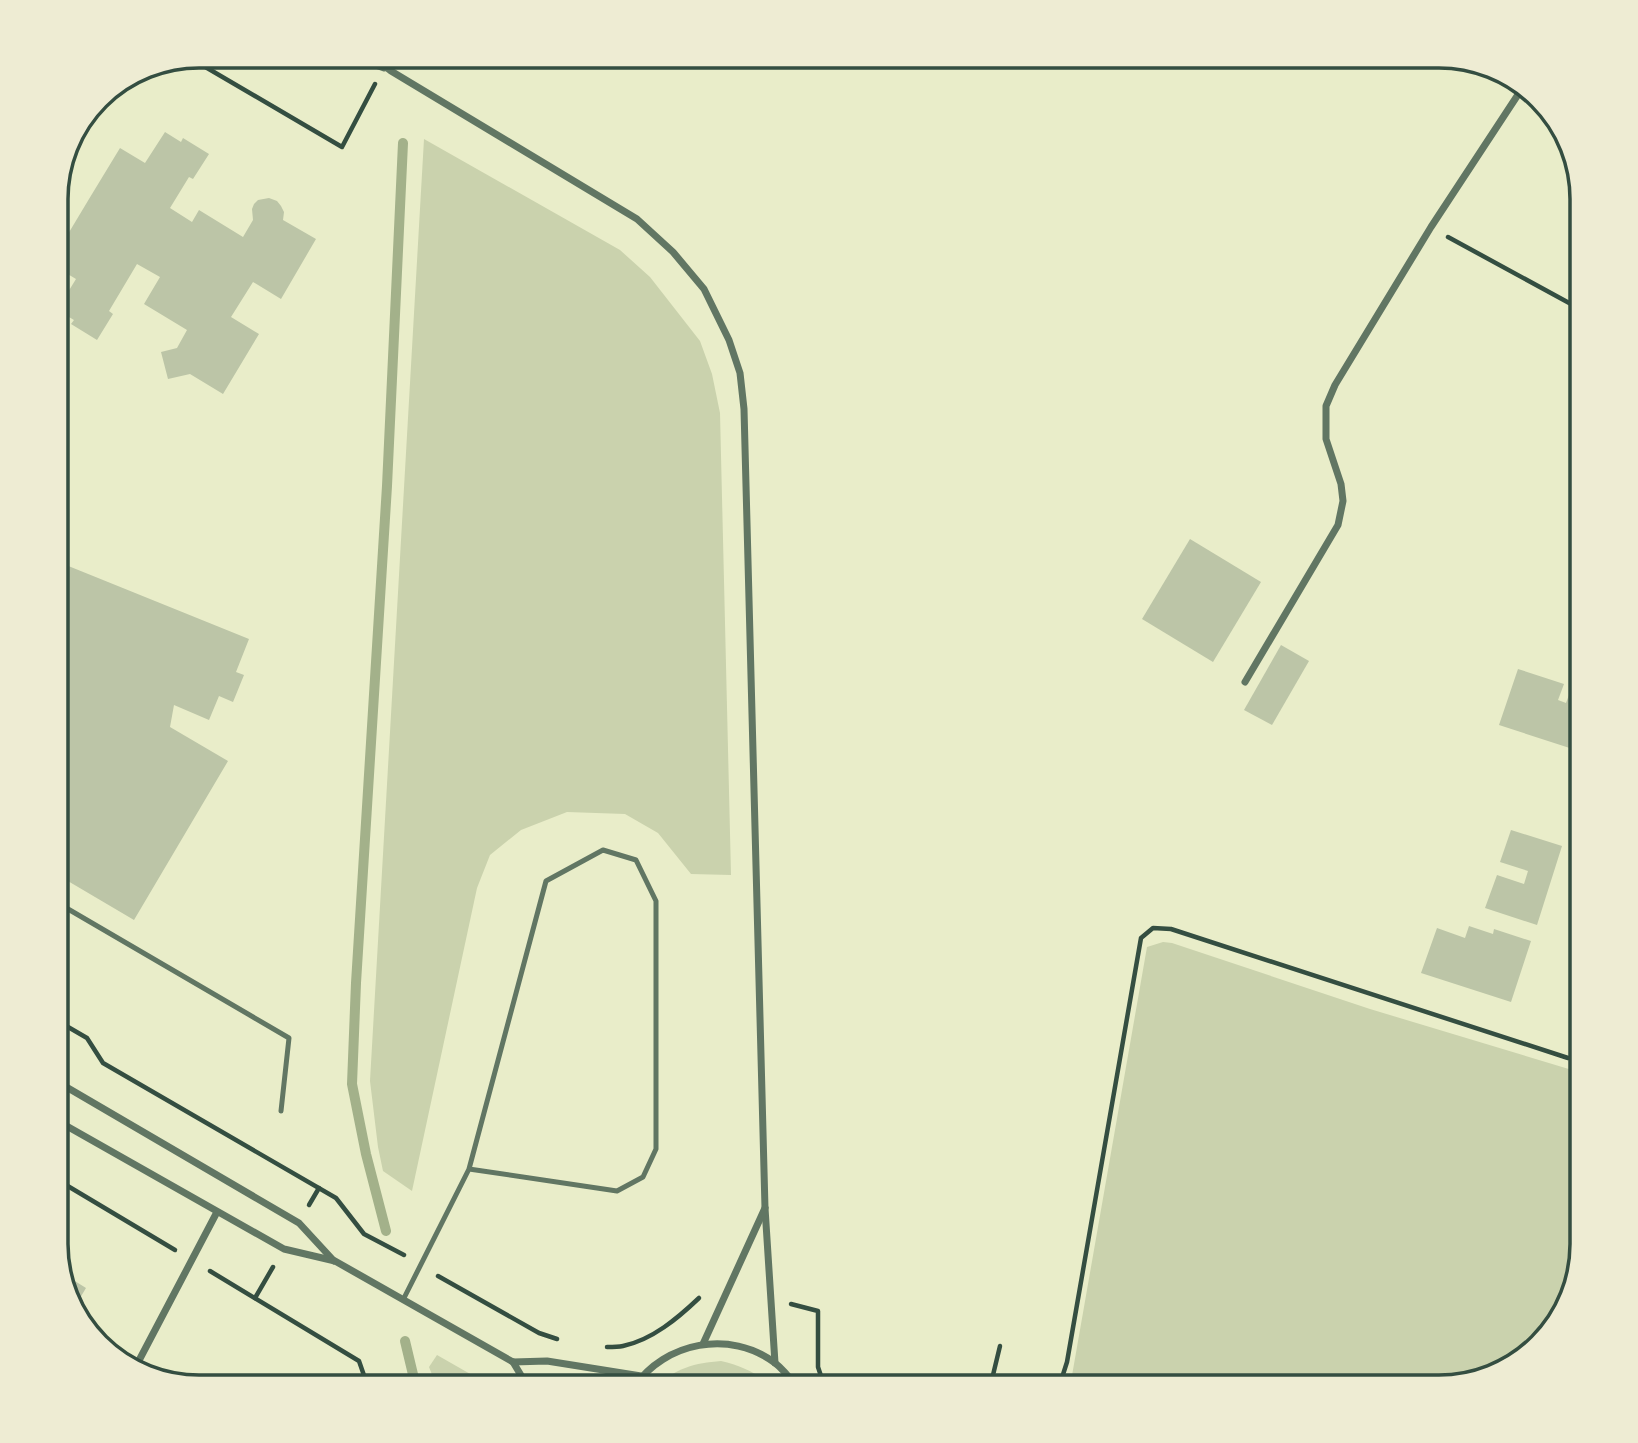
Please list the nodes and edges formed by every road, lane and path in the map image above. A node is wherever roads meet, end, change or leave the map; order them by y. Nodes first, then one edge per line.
1 (209, 69) edge
2 (387, 69) joint
3 (1517, 95) edge
4 (1431, 228) junction
5 (1569, 303) edge
6 (1245, 682) dead end
7 (69, 910) edge
8 (1569, 1058) dead end
9 (69, 1089) edge
10 (281, 1111) dead end
11 (69, 1127) edge
12 (469, 1168) junction
13 (69, 1187) edge
14 (765, 1208) junction
15 (217, 1212) junction
16 (191, 1260) junction
17 (335, 1261) junction
18 (403, 1300) junction
19 (703, 1344) junction
20 (1000, 1346) dead end
21 (139, 1360) edge
22 (513, 1362) junction
23 (775, 1363) junction
24 (364, 1375) edge
25 (521, 1375) edge
26 (635, 1375) edge
27 (642, 1375) edge
28 (788, 1375) edge
29 (993, 1375) edge
30 (1063, 1375) edge

1 - 2 path
2 - 14 street
3 - 4 street
4 - 5 path
4 - 6 street
7 - 10 lane
8 - 30 path
9 - 17 street
11 - 15 street
12 - 12 lane
12 - 18 lane
13 - 16 path
14 - 19 street
14 - 23 street
15 - 16 street
15 - 17 street
16 - 21 street
16 - 24 path
17 - 18 street
18 - 22 street
19 - 23 street
19 - 27 street
20 - 29 path
22 - 25 street
22 - 26 street
23 - 28 street

